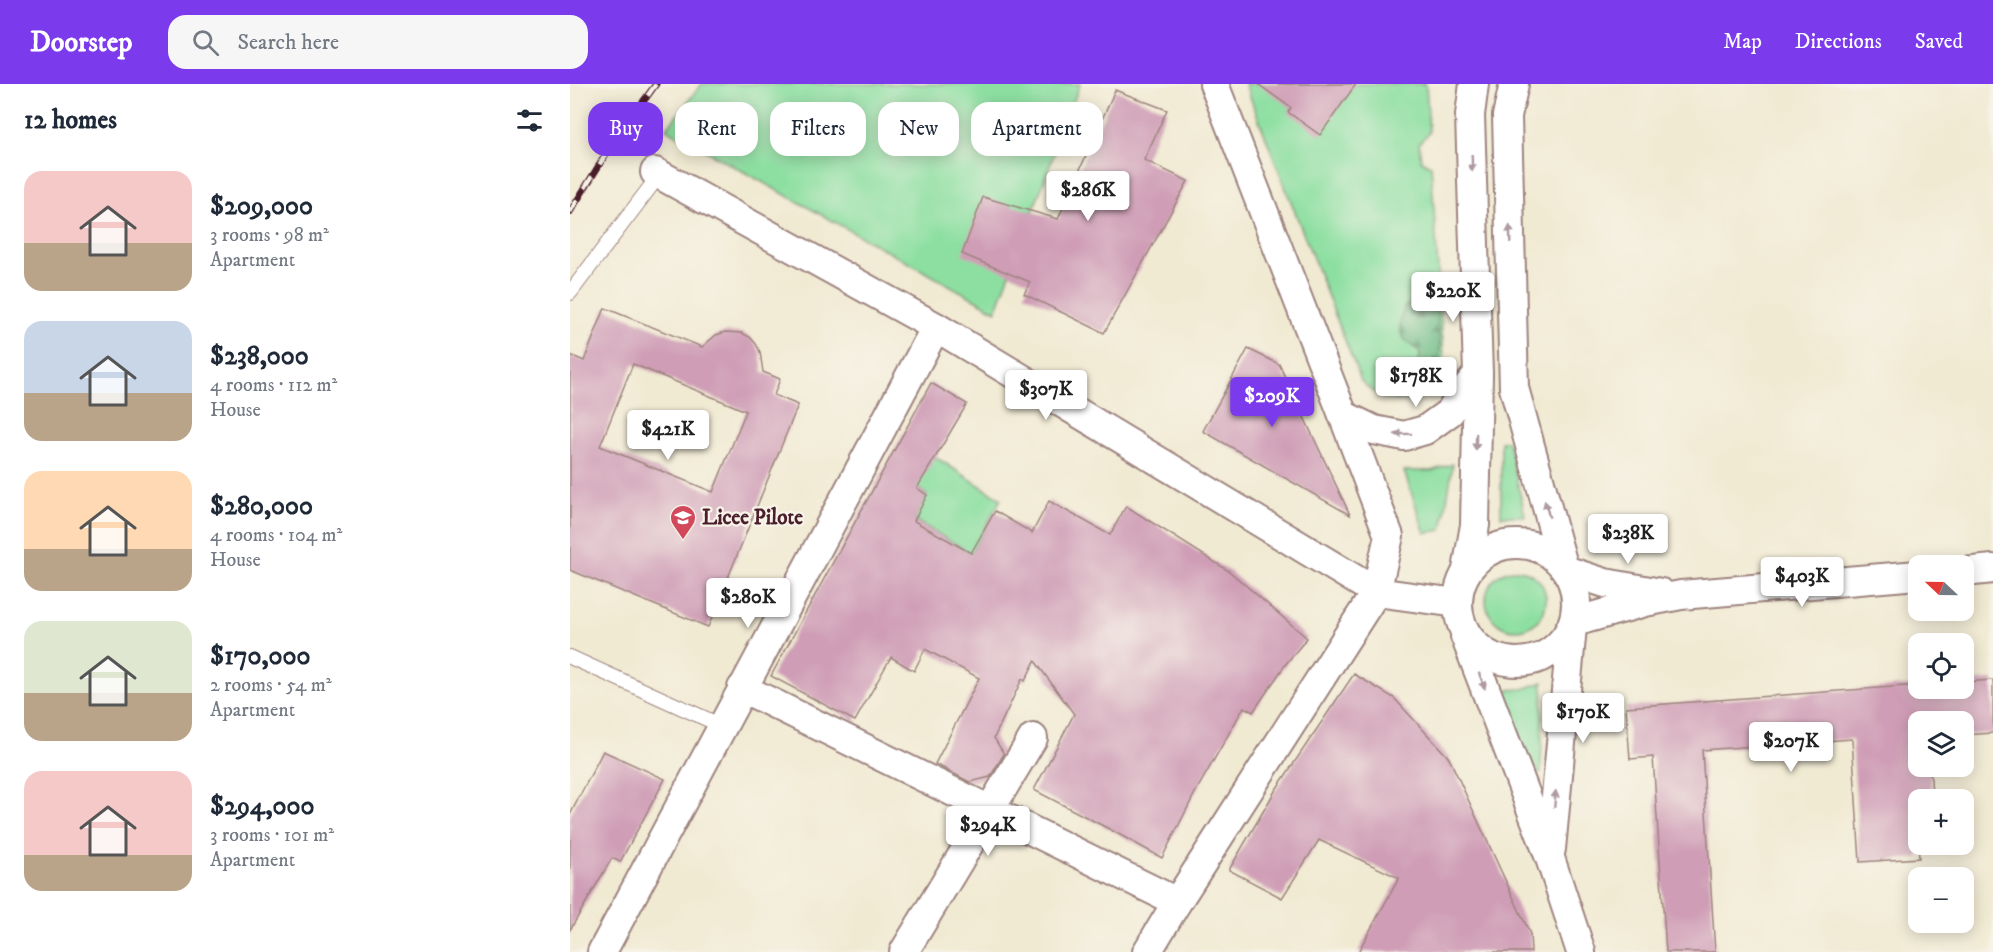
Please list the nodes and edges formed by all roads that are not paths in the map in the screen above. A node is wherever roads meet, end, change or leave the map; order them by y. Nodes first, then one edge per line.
1 (1214, 84) edge
2 (1468, 84) edge
3 (1474, 84) edge
4 (1514, 84) edge
5 (1470, 115) junction
6 (657, 173) joint
7 (570, 293) edge
8 (936, 327) junction
9 (1478, 374) junction
10 (1343, 415) junction
11 (1565, 568) junction
12 (1993, 569) edge
13 (1467, 570) junction
14 (1974, 571) edge
15 (1908, 576) edge
16 (1376, 592) junction
17 (1681, 595) junction
18 (1459, 615) junction
19 (1573, 624) junction
20 (570, 657) edge
21 (742, 688) junction
22 (722, 726) junction
23 (1033, 738) dead end
24 (989, 811) junction
25 (1550, 858) junction
26 (1177, 902) junction
27 (602, 952) edge
28 (904, 952) edge
29 (1147, 952) edge
30 (1581, 952) edge

1 - 10 street
2 - 5 lane
3 - 5 street
11 -> 4 street
5 -> 9 street
6 - 7 lane
6 - 8 street
8 - 16 street
8 - 21 street
9 -> 10 street
9 -> 13 street
10 - 16 street
11 - 13 street
11 - 17 street
11 - 19 street
12 - 14 street
13 - 18 street
15 - 17 street
16 - 18 street
16 - 26 street
17 - 19 street
18 - 19 street
18 -> 25 street
25 -> 19 street
20 - 22 lane
21 - 22 street
21 - 24 street
22 - 27 street
23 - 24 street
24 - 26 street
24 - 28 street
25 - 30 street
26 - 29 street

